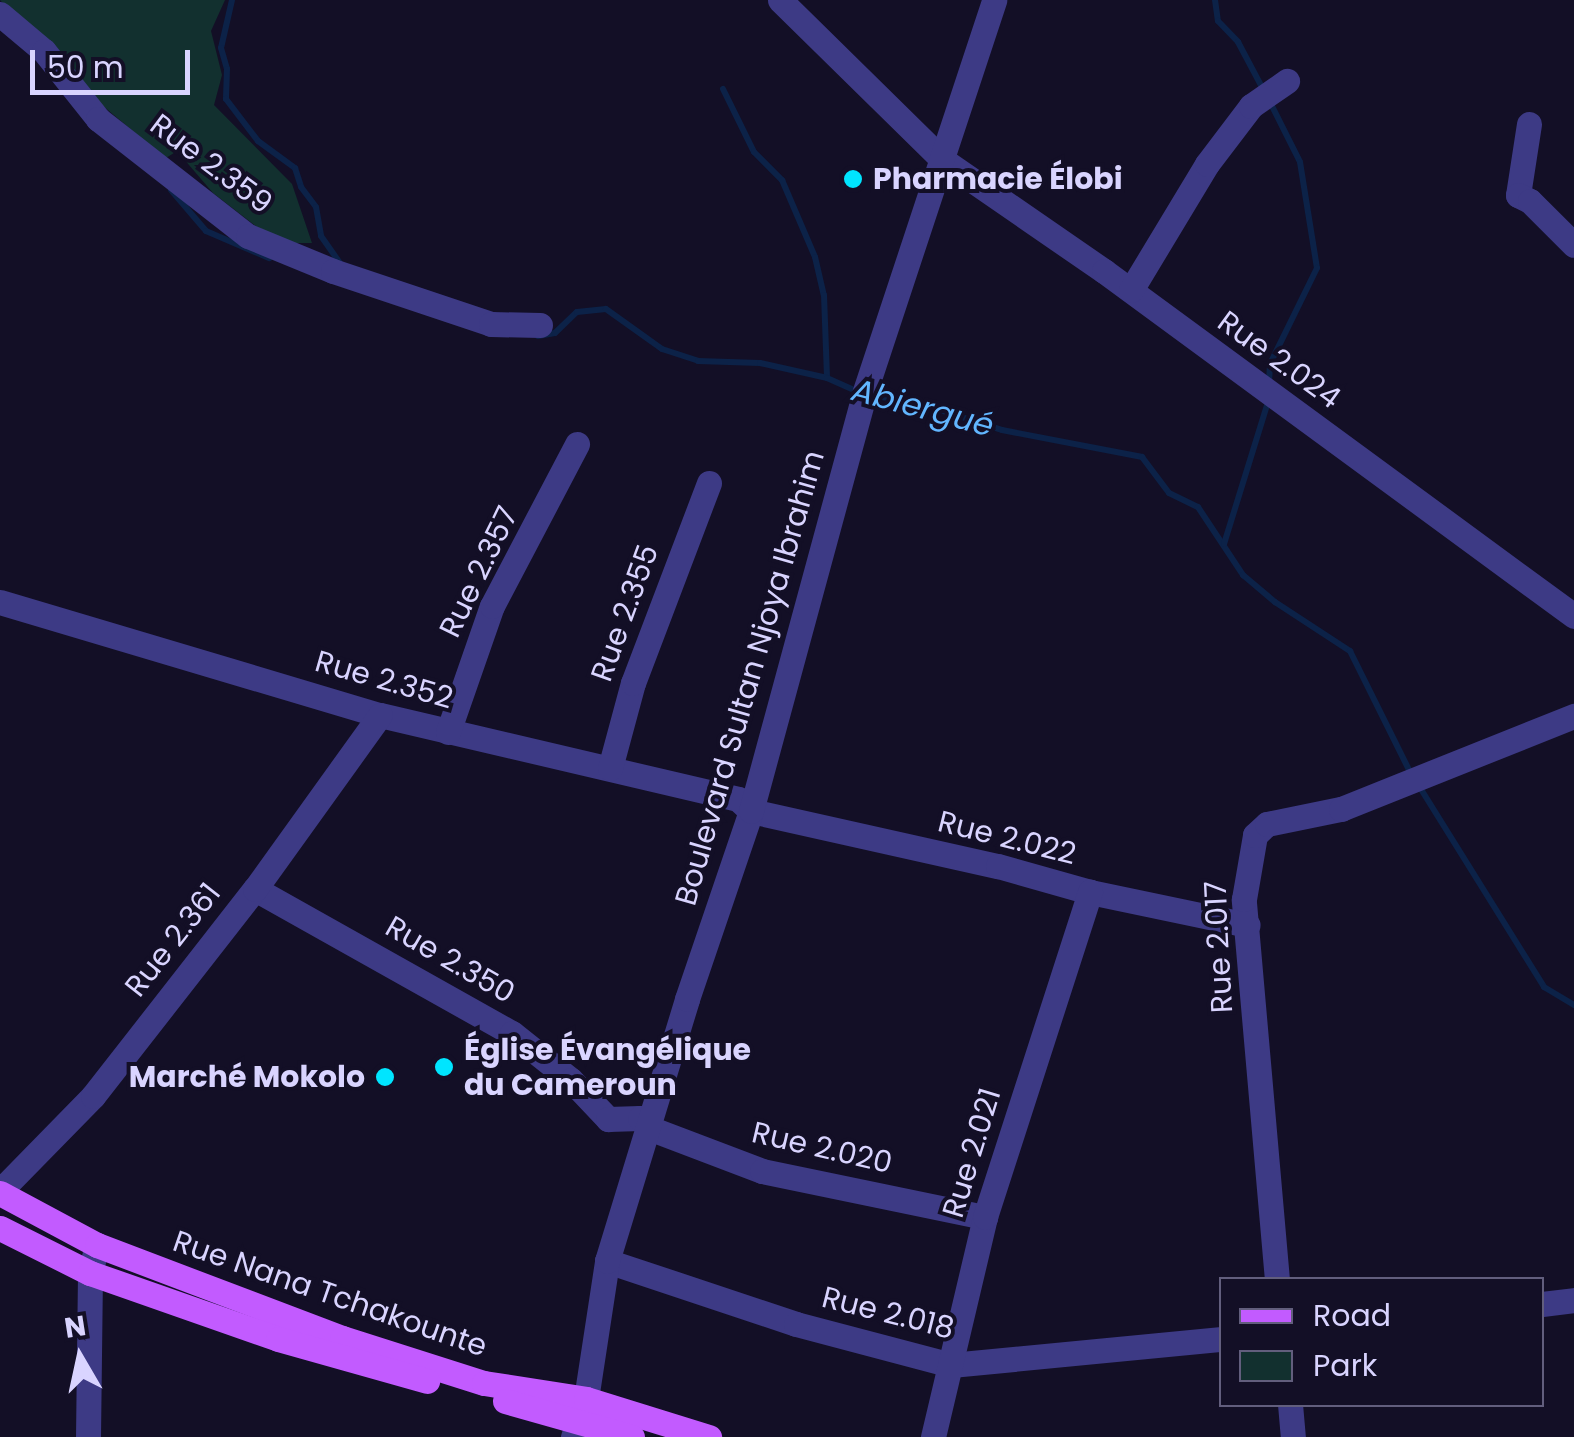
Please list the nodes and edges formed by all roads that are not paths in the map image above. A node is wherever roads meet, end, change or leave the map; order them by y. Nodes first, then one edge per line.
1 (780, 0) edge
2 (994, 0) edge
3 (0, 14) edge
4 (1287, 81) dead end
5 (1529, 124) dead end
6 (943, 160) junction
7 (1574, 245) edge
8 (1131, 290) junction
9 (540, 325) dead end
10 (577, 444) dead end
11 (709, 483) dead end
12 (0, 602) edge
13 (1574, 616) edge
14 (380, 714) junction
15 (1574, 716) edge
16 (448, 732) junction
17 (610, 768) junction
18 (751, 812) junction
19 (255, 889) junction
20 (1090, 892) junction
21 (1248, 924) junction
22 (649, 1128) junction
23 (0, 1192) edge
24 (984, 1217) junction
25 (0, 1228) edge
26 (96, 1245) junction
27 (607, 1261) junction
28 (90, 1272) junction
29 (1278, 1277) edge
30 (1574, 1300) edge
31 (1544, 1304) edge
32 (1219, 1340) edge
33 (366, 1356) junction
34 (950, 1365) junction
35 (1290, 1407) edge
36 (579, 1418) edge
37 (88, 1437) edge
38 (632, 1437) edge
39 (709, 1437) edge
40 (933, 1437) edge
41 (1293, 1437) edge

1 - 6 street, Rue 2.024
2 - 6 street, Boulevard Sultan Njoya Ibrahim
3 - 9 street, Rue 2.359
4 - 8 street
5 - 7 street
6 - 8 street, Rue 2.024
6 - 18 street, Boulevard Sultan Njoya Ibrahim
8 - 13 street, Rue 2.024
10 - 16 street, Rue 2.357
11 - 17 street, Rue 2.355
12 - 14 street, Rue 2.352
14 - 16 street, Rue 2.352
14 - 19 street, Rue 2.361
15 - 21 street, Rue 2.017
16 - 17 street, Rue 2.352
17 - 18 street, Rue 2.352
18 - 20 street, Rue 2.022
18 - 22 street, Boulevard Sultan Njoya Ibrahim
19 - 22 street, Rue 2.350
19 - 23 street, Rue 2.361
20 - 21 street, Rue 2.022
20 - 24 street, Rue 2.021
21 - 29 street, Rue 2.017
22 - 24 street, Rue 2.020
22 - 27 street, Boulevard Sultan Njoya Ibrahim
23 - 26 main road, Rue Nana Tchakounte
24 - 34 street, Rue 2.021
25 - 28 main road, Rue Nana Tchakounte
26 - 28 street
26 - 33 main road, Rue Nana Tchakounte
27 - 34 street, Rue 2.018
27 - 36 street, Boulevard Sultan Njoya Ibrahim
28 - 33 main road, Rue Nana Tchakounte
28 - 37 street
30 - 31 street
32 - 34 street, Rue 2.018
33 - 36 main road, Rue Nana Tchakounte
34 - 40 street, Rue 2.021
35 - 41 street
36 - 38 main road, Rue Nana Tchakounte
36 - 39 main road, Rue Nana Tchakounte

